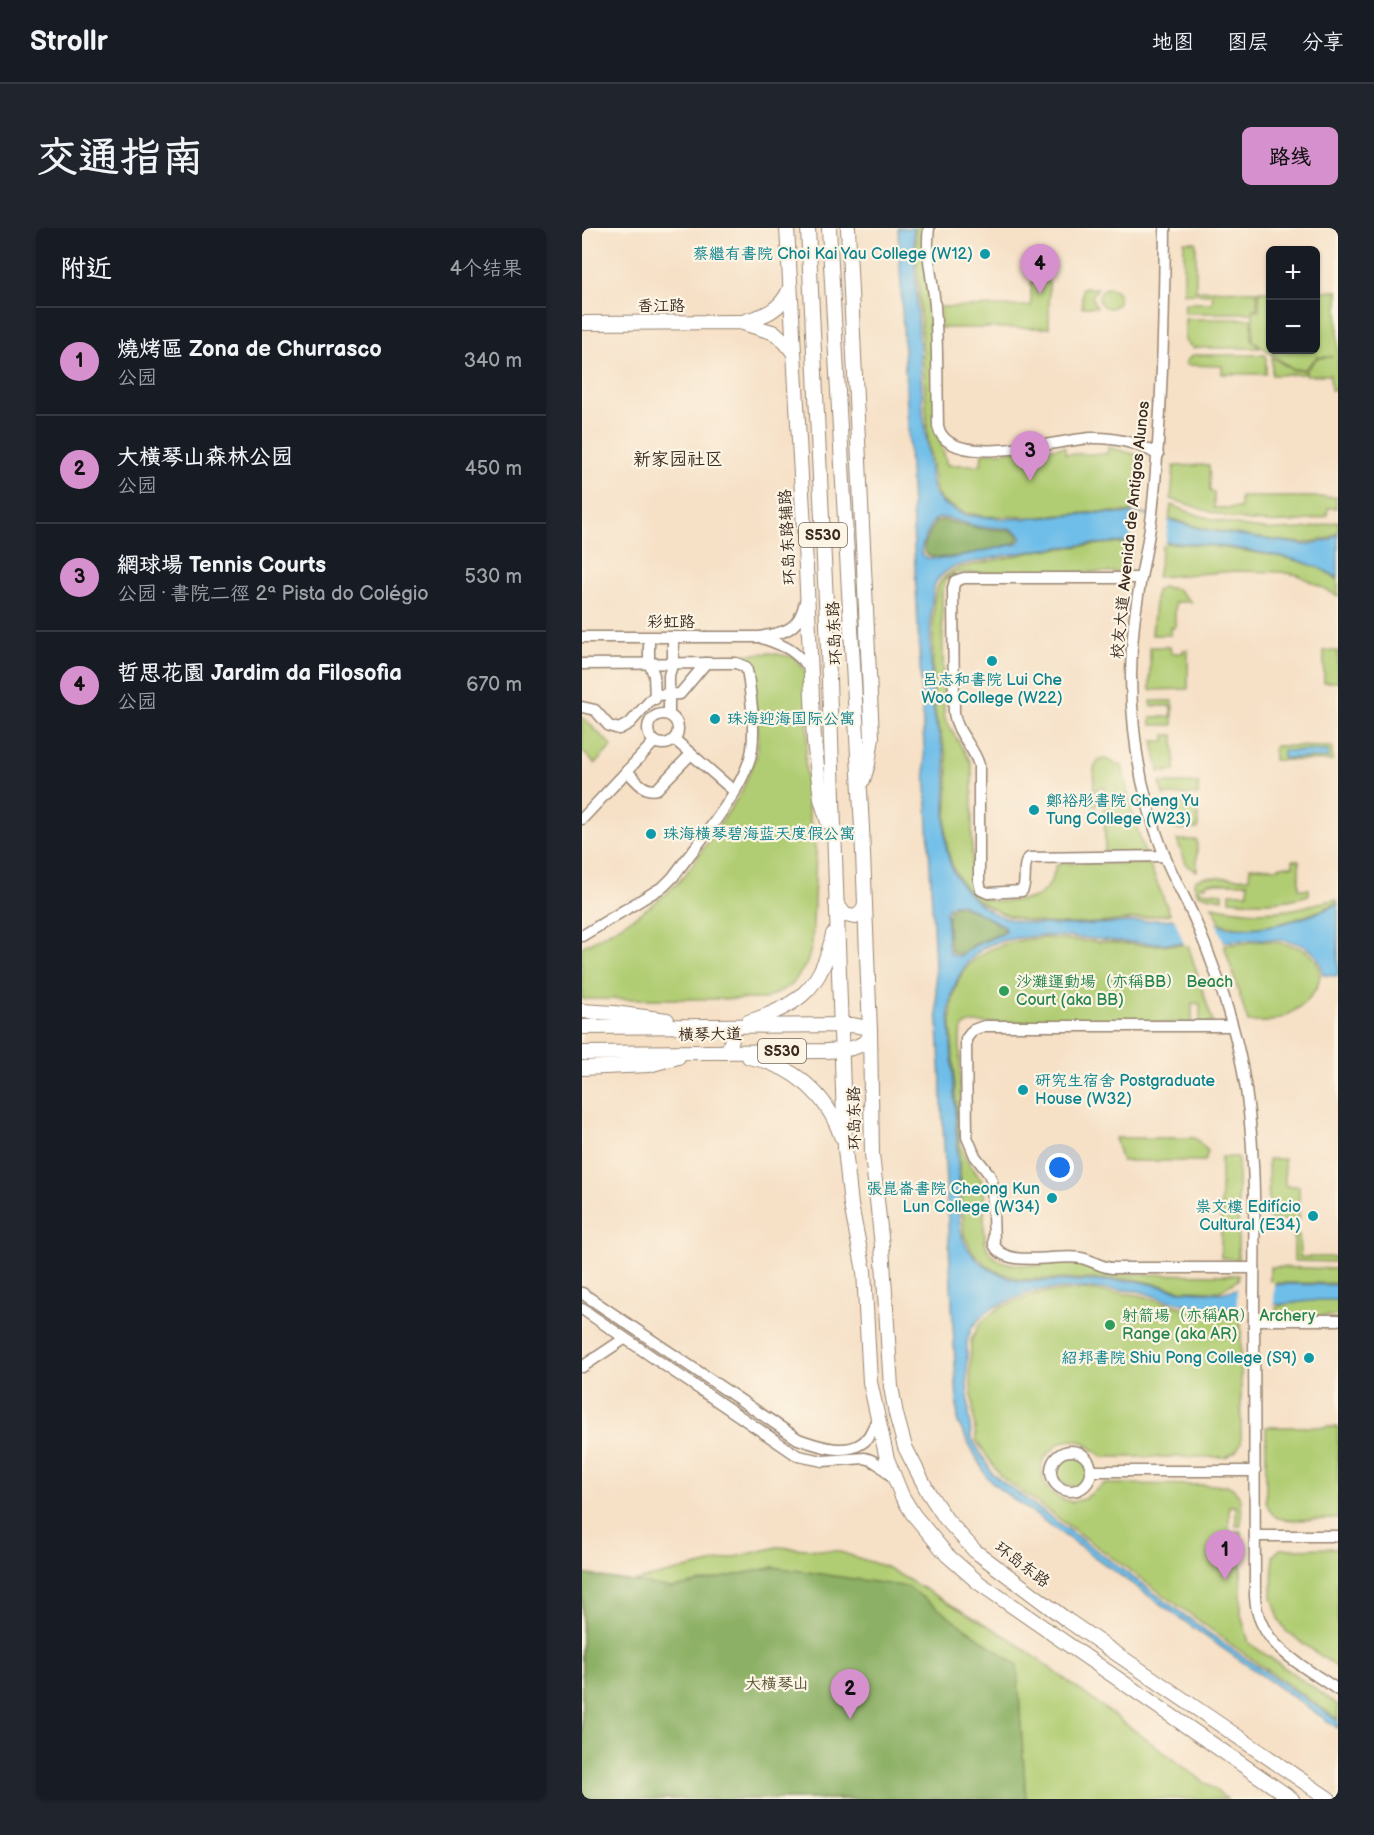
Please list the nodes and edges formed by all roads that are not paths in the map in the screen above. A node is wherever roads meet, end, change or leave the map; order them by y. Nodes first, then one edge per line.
1 (787, 228) edge
2 (808, 228) edge
3 (830, 228) edge
4 (848, 228) edge
5 (929, 228) edge
6 (1165, 228) edge
7 (790, 288) junction
8 (740, 322) junction
9 (582, 323) edge
10 (793, 352) junction
11 (1158, 455) junction
12 (805, 546) junction
13 (1141, 578) junction
14 (807, 593) junction
15 (827, 622) junction
16 (582, 637) edge
17 (673, 637) junction
18 (759, 637) junction
19 (649, 638) junction
20 (649, 663) junction
21 (674, 663) junction
22 (706, 663) junction
23 (582, 664) edge
24 (812, 670) junction
25 (655, 695) junction
26 (669, 695) junction
27 (582, 707) edge
28 (669, 715) junction
29 (655, 716) junction
30 (674, 739) junction
31 (655, 741) junction
32 (691, 754) junction
33 (627, 771) junction
34 (860, 788) junction
35 (735, 792) junction
36 (582, 819) edge
37 (834, 841) junction
38 (1165, 856) junction
39 (865, 903) junction
40 (836, 909) junction
41 (582, 936) edge
42 (582, 1011) edge
43 (841, 1025) junction
44 (699, 1026) junction
45 (719, 1026) junction
46 (735, 1026) junction
47 (1232, 1026) junction
48 (582, 1027) edge
49 (870, 1034) junction
50 (842, 1050) junction
51 (689, 1052) junction
52 (723, 1052) junction
53 (582, 1053) edge
54 (582, 1068) edge
55 (845, 1149) junction
56 (1255, 1273) junction
57 (582, 1293) edge
58 (582, 1309) edge
59 (1254, 1319) junction
60 (1338, 1320) edge
61 (624, 1338) junction
62 (582, 1368) edge
63 (877, 1419) junction
64 (1092, 1471) dead end
65 (1255, 1471) junction
66 (895, 1480) junction
67 (1255, 1536) junction
68 (1338, 1536) edge
69 (1067, 1620) junction
70 (1056, 1635) junction
71 (1338, 1690) edge
72 (1292, 1799) edge
73 (1329, 1799) edge

1 - 7 main road, 环岛东路辅路
2 - 15 main road, 环岛东路 / S530
3 - 34 main road, 环岛东路 / S530
4 - 34 main road
5 - 11 street
6 - 11 street, 校友大道 Avenida de Antigos Alunos
7 - 8 main road
7 - 10 main road, 环岛东路辅路
8 - 9 main road, 香江路
8 - 10 main road
10 - 12 main road, 环岛东路辅路
11 - 13 street, 校友大道 Avenida de Antigos Alunos
12 - 14 main road, 环岛东路辅路
12 - 15 main road
13 - 38 street, 校友大道 Avenida de Antigos Alunos
13 - 38 street
14 - 18 street
14 - 24 main road, 环岛东路辅路
15 - 37 main road, 环岛东路 / S530
16 - 19 street, 彩虹路
17 - 18 street, 彩虹路
17 - 19 street, 彩虹路
17 - 21 street
18 - 24 street
19 - 20 street
20 - 21 street
20 - 23 street
20 - 25 street
21 - 22 street
21 - 26 street
22 - 26 street
22 - 35 street
24 - 37 main road, 环岛东路辅路
25 - 26 street
25 - 27 street
25 - 29 street
26 - 28 street
28 - 29 street
28 - 30 street
29 - 31 street
30 - 31 street
30 - 32 street
31 - 33 street
32 - 33 street
32 - 35 street
33 - 36 street
34 - 39 main road, 环岛东路 / S530
35 - 41 street
37 - 40 main road, 环岛东路 / S530
38 - 47 street, 校友大道 Avenida de Antigos Alunos
39 - 40 main road
39 - 49 main road, 环岛东路 / S530
40 - 43 main road, 环岛东路 / S530
40 - 46 main road
42 - 44 main road
43 - 46 main road, 横琴大道 / S530
43 - 49 main road, 横琴大道 / S530
43 - 50 main road, 环岛东路 / S530
44 - 45 main road, 横琴大道 / S530
44 - 48 main road, 横琴大道 / S530
45 - 46 main road, 横琴大道 / S530
45 - 52 main road
47 - 56 street, 校友大道 Avenida de Antigos Alunos
47 - 56 street
49 - 50 main road, 横琴大道 / S530
49 - 69 main road, 环岛东路
50 - 52 main road, 横琴大道 / S530
50 - 55 main road, 环岛东路
51 - 52 main road, 横琴大道 / S530
51 - 53 main road, 横琴大道 / S530
51 - 54 main road
52 - 55 main road
55 - 63 main road, 环岛东路
56 - 59 street, 校友大道 Avenida de Antigos Alunos
57 - 63 street
58 - 61 street
59 - 60 street
59 - 65 street, 校友大道 Avenida de Antigos Alunos
61 - 62 street
61 - 66 street
63 - 66 main road, 环岛东路
64 - 65 street
65 - 67 street, 校友大道 Avenida de Antigos Alunos
66 - 70 main road, 环岛东路
67 - 68 street
67 - 71 street, 校友大道 Avenida de Antigos Alunos
69 - 70 main road
69 - 73 main road, 环岛东路
70 - 72 main road, 环岛东路

